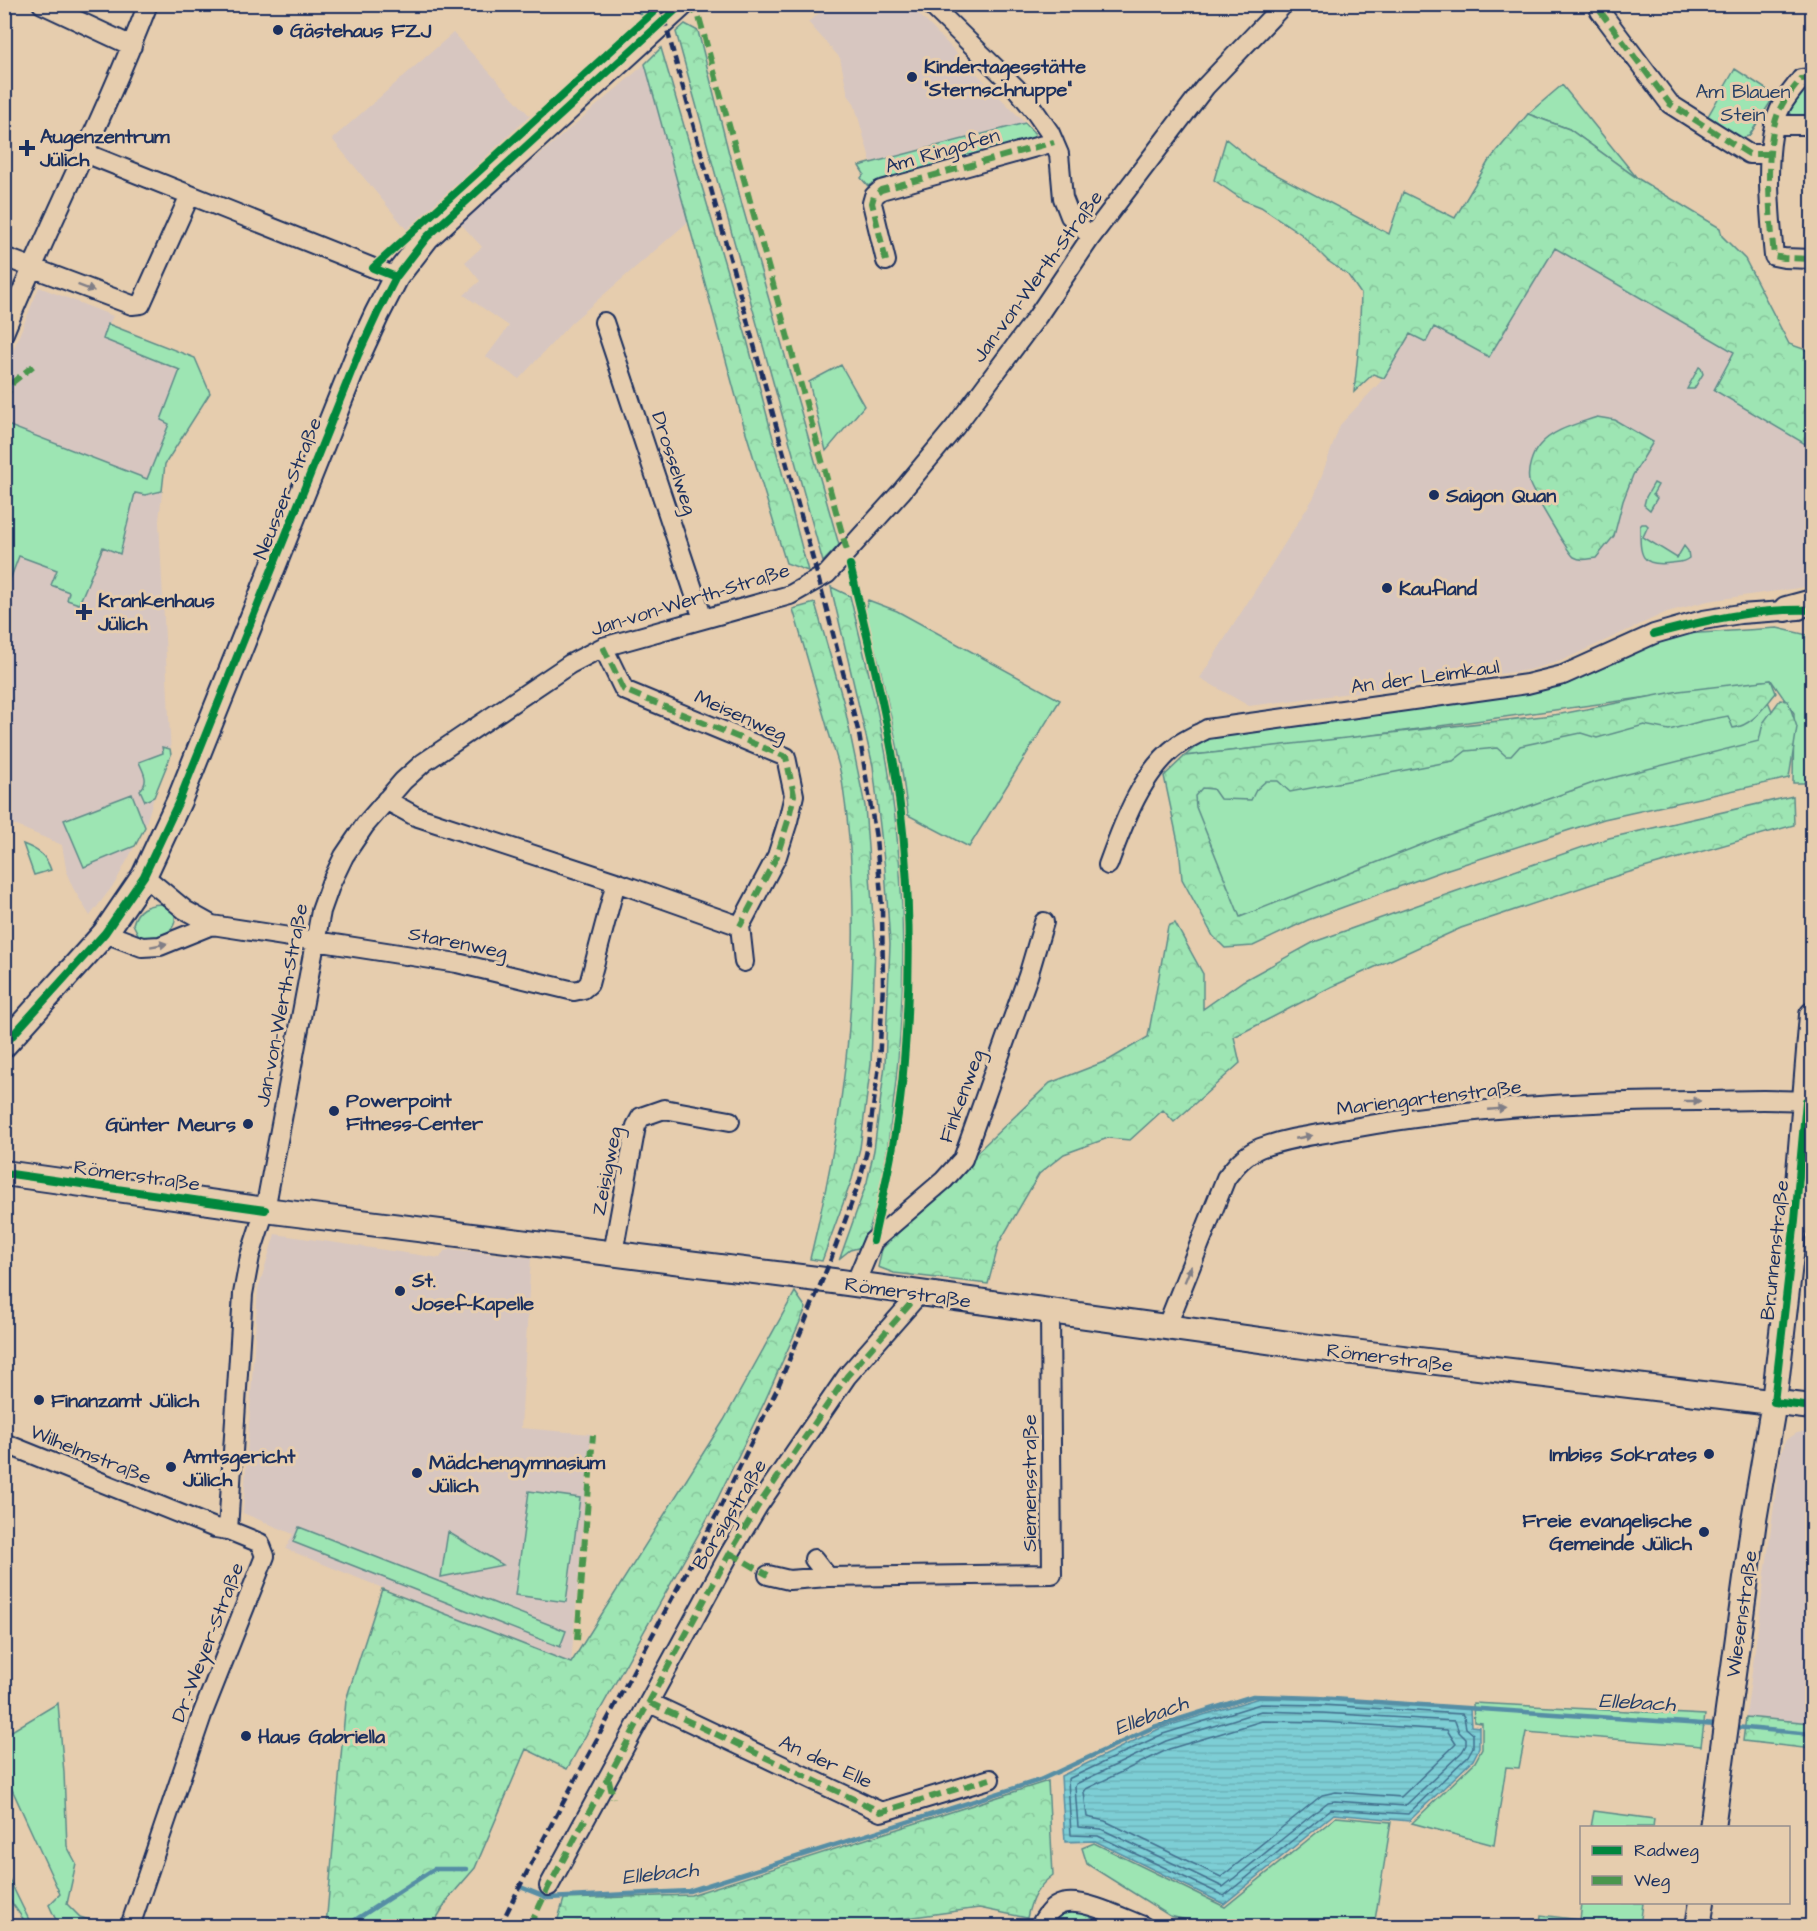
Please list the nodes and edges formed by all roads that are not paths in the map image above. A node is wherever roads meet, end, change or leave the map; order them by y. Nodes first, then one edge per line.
1 (42, 4) edge
2 (148, 4) edge
3 (682, 4) edge
4 (930, 4) edge
5 (1284, 4) edge
6 (1600, 11) dead end
7 (132, 46) junction
8 (1812, 78) edge
9 (1774, 125) junction
10 (1812, 125) edge
11 (1054, 142) junction
12 (85, 153) junction
13 (1770, 154) junction
14 (190, 195) junction
15 (1091, 237) junction
16 (7, 258) edge
17 (1812, 259) edge
18 (886, 261) dead end
19 (31, 268) junction
20 (396, 277) junction
21 (604, 322) dead end
22 (4, 333) edge
23 (1812, 602) edge
24 (1786, 609) junction
25 (1812, 610) edge
26 (703, 619) junction
27 (603, 647) junction
28 (386, 800) junction
29 (1108, 865) dead end
30 (144, 876) junction
31 (616, 882) junction
32 (1044, 922) dead end
33 (212, 925) junction
34 (740, 926) junction
35 (105, 933) junction
36 (314, 942) junction
37 (744, 962) dead end
38 (1812, 1015) edge
39 (4, 1045) edge
40 (1809, 1102) edge
41 (730, 1121) dead end
42 (4, 1173) edge
43 (265, 1210) junction
44 (613, 1253) junction
45 (855, 1284) junction
46 (920, 1293) junction
47 (1050, 1312) junction
48 (1166, 1328) junction
49 (1774, 1402) junction
50 (1812, 1407) edge
51 (4, 1443) edge
52 (228, 1530) junction
53 (814, 1558) dead end
54 (768, 1575) dead end
55 (828, 1577) junction
56 (650, 1703) junction
57 (990, 1779) dead end
58 (609, 1780) junction
59 (613, 1798) dead end
60 (1712, 1826) edge
61 (549, 1886) dead end
62 (1702, 1904) edge
63 (130, 1926) edge
64 (1040, 1926) edge
65 (1143, 1926) edge
66 (1698, 1926) edge

1 - 7 street
2 - 7 street
3 - 20 main road, Neusser Straße
4 - 11 street
5 - 15 street, Jan-von-Werth-Straße
6 - 13 street
7 - 12 street
8 - 9 street
9 - 10 street
9 - 13 street
11 - 15 street
11 - 18 street, Am Ringofen
12 - 14 street
12 - 19 street
13 - 17 street
19 -> 14 street
14 - 20 street
15 - 26 street, Jan-von-Werth-Straße
16 - 19 street
19 - 22 street
20 - 30 main road, Neusser Straße
21 - 26 street, Drosselweg
23 - 24 main road
24 - 25 street, An der Leimkaul
24 - 29 street, An der Leimkaul
26 - 27 street, Jan-von-Werth-Straße
27 - 28 street, Jan-von-Werth-Straße
27 - 34 street, Meisenweg
28 - 31 street
28 - 36 street, Jan-von-Werth-Straße
30 - 33 street
30 - 35 main road, Neusser Straße
31 - 34 street
31 - 36 street, Starenweg
32 - 45 street, Finkenweg
35 -> 33 street
33 - 36 street
34 - 37 street
35 - 39 main road, Neusser Straße
36 - 43 street, Jan-von-Werth-Straße
38 - 40 main road, Brunnenstraße
48 -> 40 street, Mariengartenstraße
40 - 49 main road, Brunnenstraße
41 - 44 street, Zeisigweg
42 - 43 main road, Römerstraße
43 - 44 main road, Römerstraße
43 - 52 street, Dr.-Weyer-Straße
44 - 45 main road, Römerstraße
45 - 46 main road, Römerstraße
46 - 47 main road, Römerstraße
46 - 56 street, Borsigstraße
47 - 48 main road, Römerstraße
47 - 55 street, Siemensstraße
48 - 49 main road, Römerstraße
49 - 50 main road, Römerstraße
49 - 60 main road, Wiesenstraße
51 - 52 street, Wilhelmstraße
52 - 63 street, Dr.-Weyer-Straße
53 - 55 street
54 - 55 street, Siemensstraße
56 - 57 street, An der Elle
56 - 58 street, Borsigstraße
58 - 59 street
58 - 61 street, Borsigstraße
62 - 66 main road
64 - 65 street

